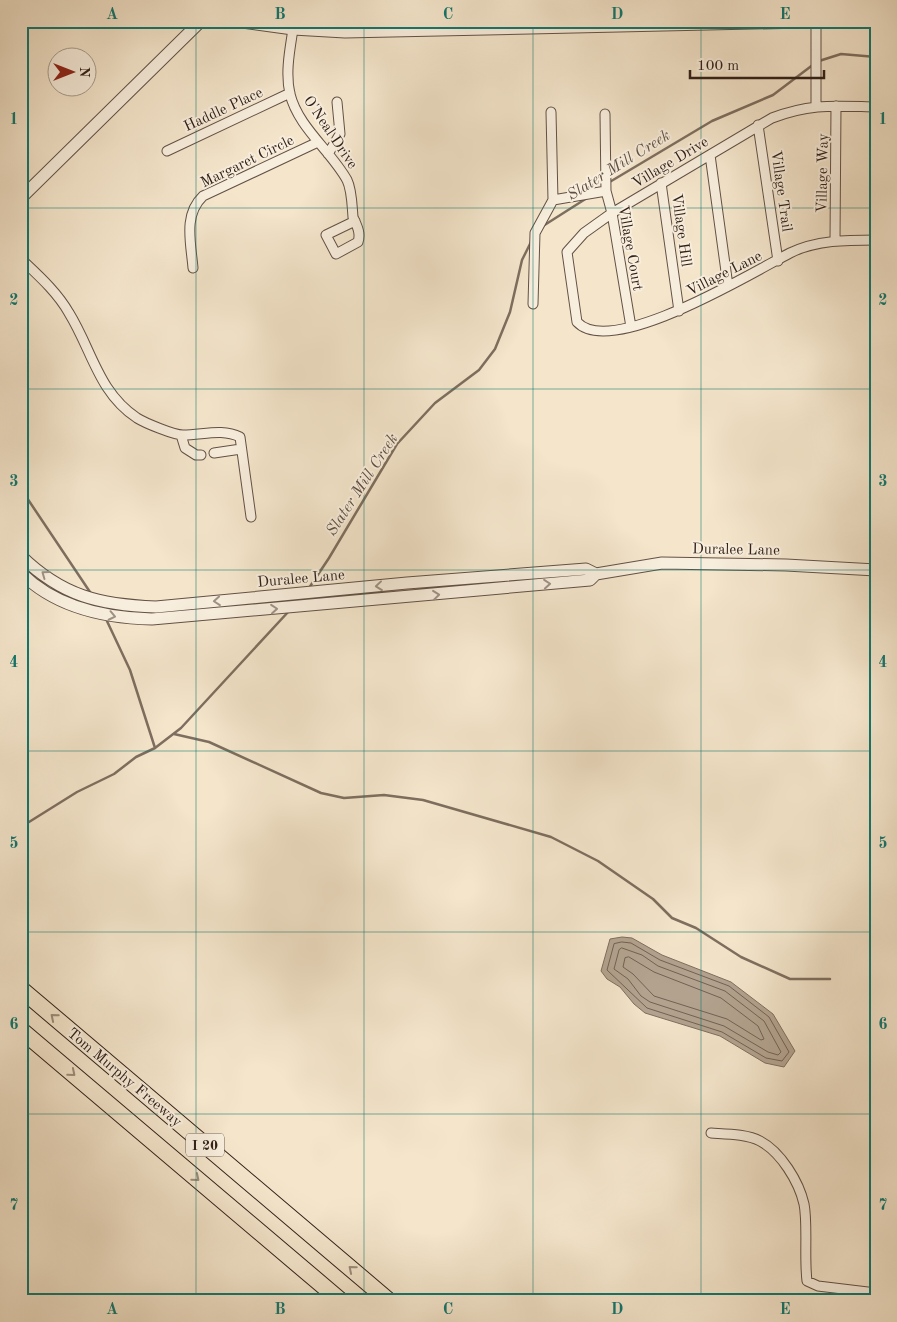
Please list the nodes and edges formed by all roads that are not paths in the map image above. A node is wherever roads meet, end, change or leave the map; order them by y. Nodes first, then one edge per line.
1 (201, 21) edge
2 (235, 21) edge
3 (848, 21) edge
4 (816, 22) edge
5 (293, 29) junction
6 (290, 93) junction
7 (337, 102) dead end
8 (816, 105) junction
9 (836, 106) junction
10 (876, 107) edge
11 (551, 112) dead end
12 (605, 114) dead end
13 (758, 125) junction
14 (318, 142) junction
15 (167, 151) dead end
16 (328, 154) junction
17 (710, 154) junction
18 (661, 183) junction
19 (606, 191) junction
20 (21, 198) edge
21 (553, 200) junction
22 (612, 213) junction
23 (355, 221) dead end
24 (835, 240) junction
25 (876, 240) edge
26 (21, 259) edge
27 (778, 261) junction
28 (193, 268) dead end
29 (728, 286) junction
30 (533, 304) dead end
31 (679, 311) junction
32 (631, 327) junction
33 (583, 328) joint
34 (182, 435) junction
35 (242, 449) junction
36 (214, 453) dead end
37 (201, 455) dead end
38 (251, 517) dead end
39 (21, 556) edge
40 (876, 570) edge
41 (21, 574) edge
42 (596, 574) junction
43 (21, 989) edge
44 (21, 1030) edge
45 (711, 1133) dead end
46 (876, 1293) edge
47 (341, 1301) edge
48 (389, 1301) edge

1 - 20 street
2 - 5 street
3 - 4 street
4 - 5 street
4 - 8 street
5 - 6 street, O'Neal Drive
6 - 14 street, O'Neal Drive
6 - 15 street, Haddle Place
7 - 16 street
8 - 9 street, Village Drive
8 - 13 street, Village Drive
9 - 10 street, Village Drive
9 - 24 street, Village Way
11 - 21 street
12 - 19 street, Village Court
13 - 17 street, Village Drive
13 - 27 street, Village Trail
14 - 16 street, O'Neal Drive
14 - 28 street, Margaret Circle
16 - 23 street, O'Neal Drive
17 - 18 street, Village Drive
17 - 29 street
18 - 22 street, Village Drive
18 - 31 street, Village Hill
19 - 21 street
19 - 22 street, Village Court
21 - 30 street
22 - 32 street, Village Court
22 - 33 street, Village Drive
24 - 25 street, Village Lane
24 - 27 street, Village Lane
26 - 34 street
27 - 29 street, Village Lane
29 - 31 street, Village Lane
31 - 32 street, Village Lane
32 - 33 street, Village Lane
34 - 35 street
34 - 37 street
35 - 36 street
35 - 38 street
42 -> 39 street, Duralee Lane
40 - 42 street, Duralee Lane
41 -> 42 street, Duralee Lane
48 -> 43 highway, Tom Murphy Freeway / I 20
44 -> 47 highway, Tom Murphy Freeway / I 20
45 - 46 street

